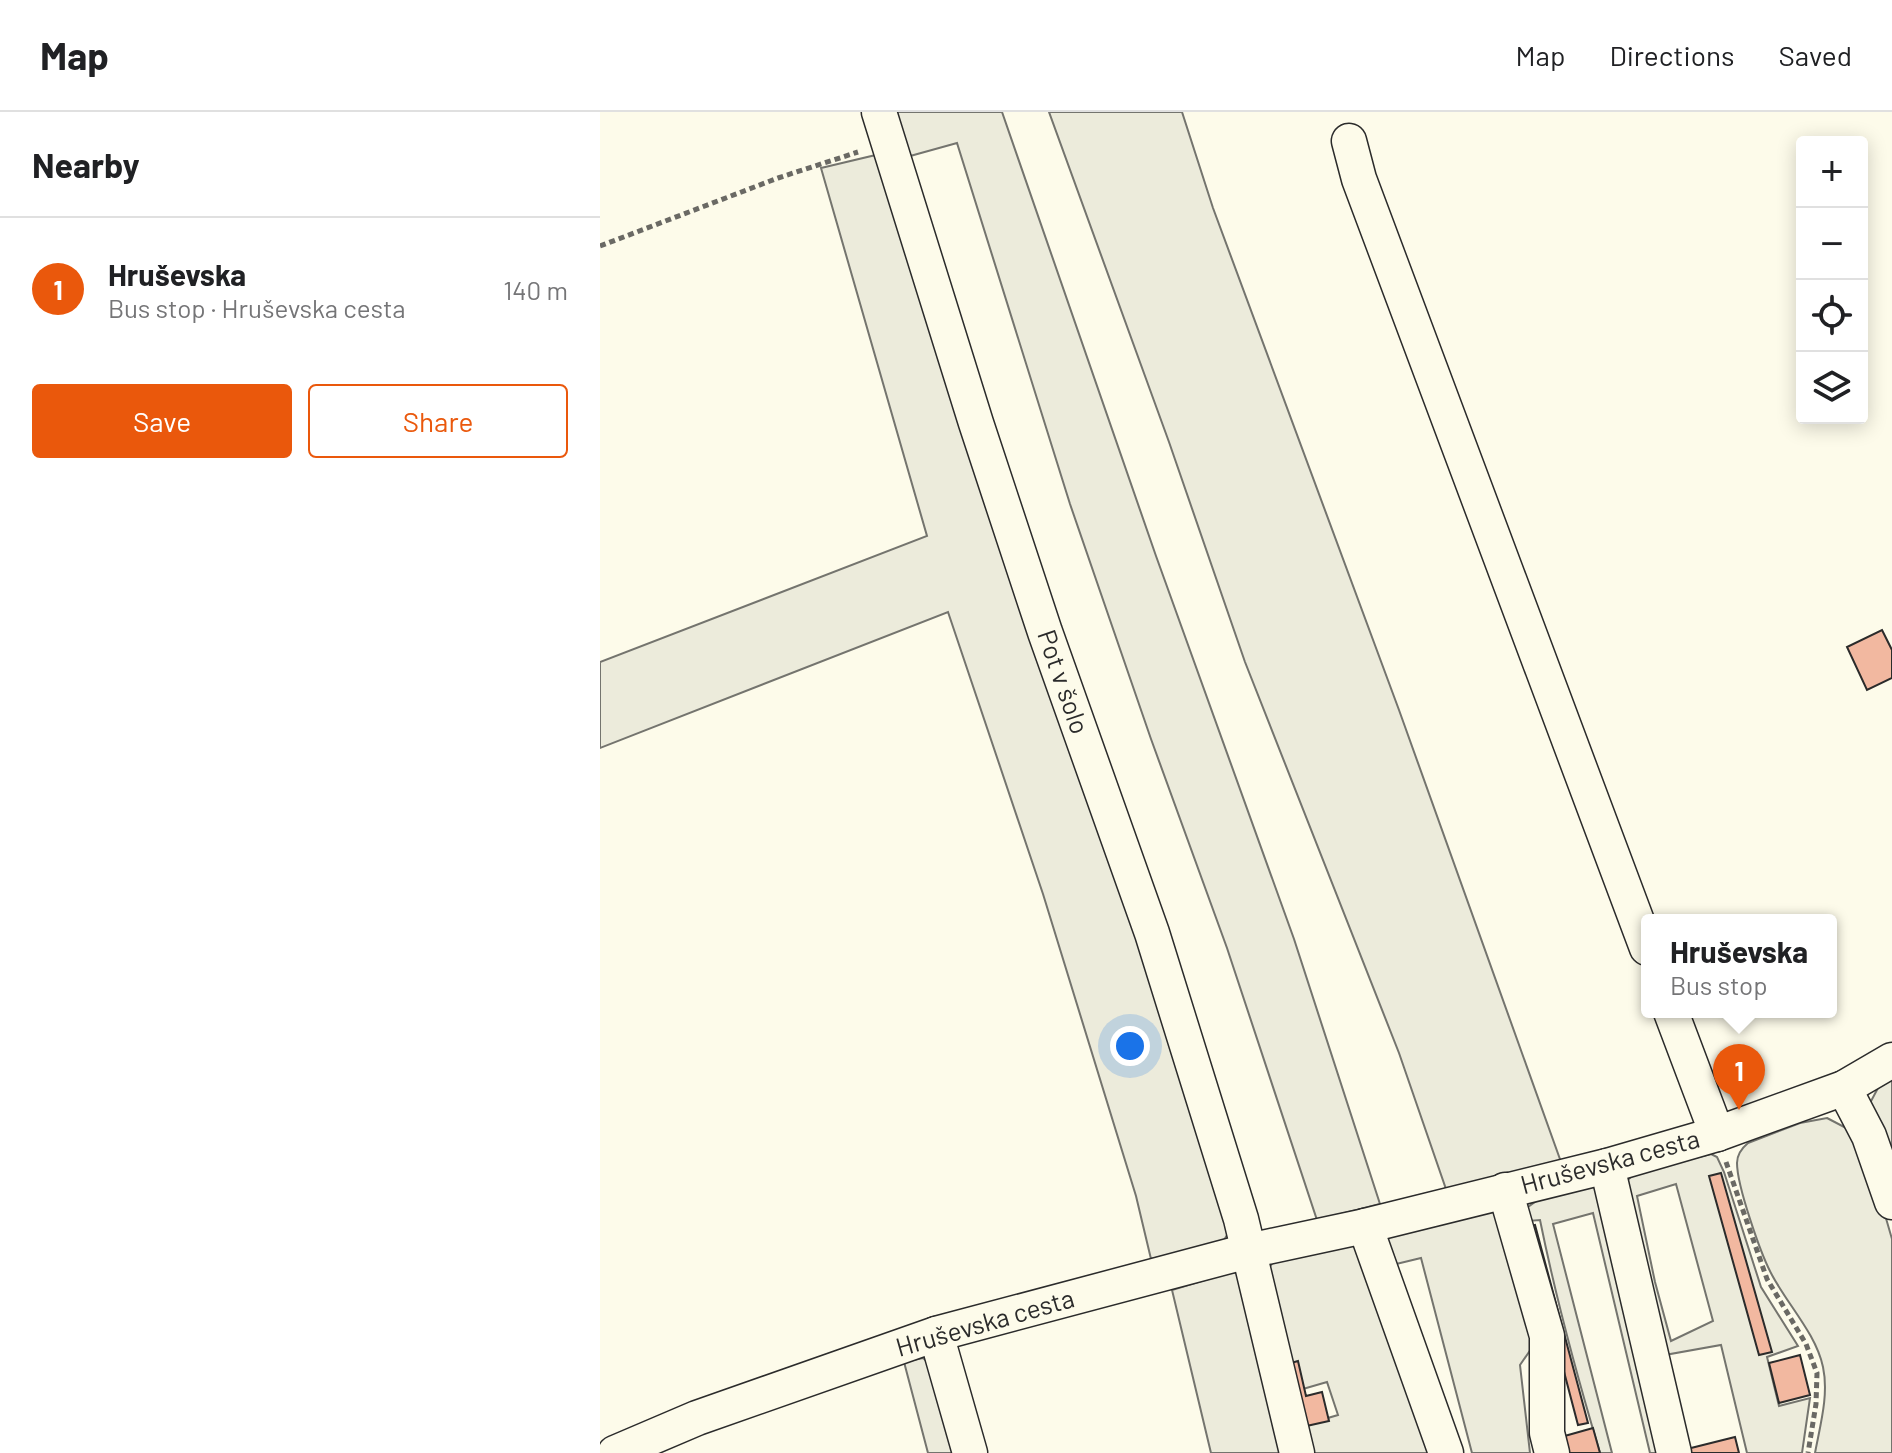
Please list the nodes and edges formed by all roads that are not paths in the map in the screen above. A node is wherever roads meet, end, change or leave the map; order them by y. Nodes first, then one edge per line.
1 (879, 112) edge
2 (1349, 141) dead end
3 (1641, 932) edge
4 (1673, 1018) edge
5 (1892, 1060) edge
6 (1844, 1088) junction
7 (1717, 1134) junction
8 (1607, 1166) junction
9 (1505, 1190) junction
10 (1892, 1202) edge
11 (1365, 1226) junction
12 (1248, 1251) junction
13 (936, 1334) junction
14 (615, 1453) edge
15 (970, 1453) edge
16 (1297, 1453) edge
17 (1446, 1453) edge
18 (1552, 1453) edge
19 (1674, 1453) edge

1 - 12 street, Pot v šolo
2 - 3 street
4 - 7 street
5 - 6 street, Hruševska cesta
6 - 7 street, Hruševska cesta
6 - 10 street
7 - 8 street, Hruševska cesta
8 - 9 street, Hruševska cesta
8 - 19 street
9 - 11 street, Hruševska cesta
9 - 18 street
11 - 12 street, Hruševska cesta
11 - 17 street
12 - 13 street, Hruševska cesta
12 - 16 street, Pot v šolo
13 - 14 street, Hruševska cesta
13 - 15 street

